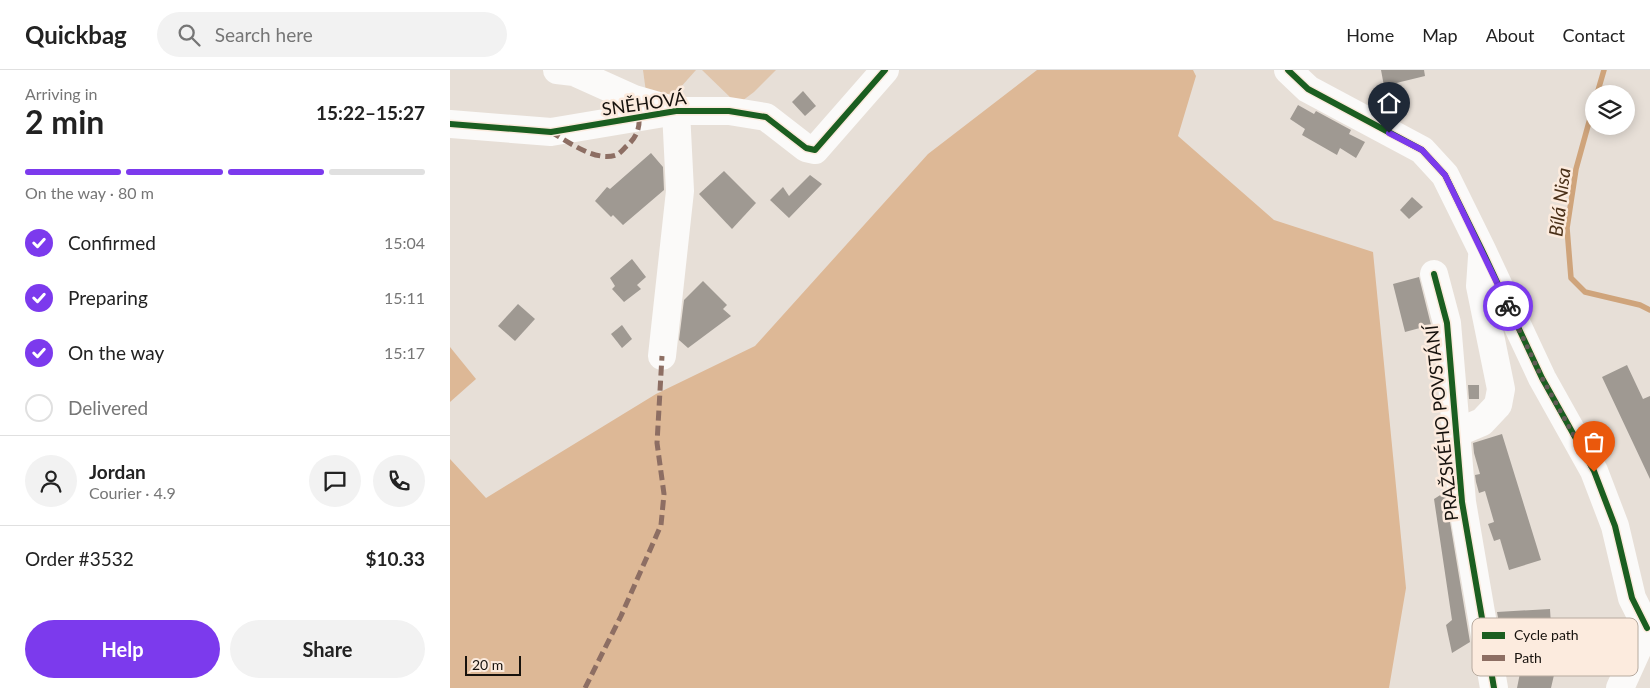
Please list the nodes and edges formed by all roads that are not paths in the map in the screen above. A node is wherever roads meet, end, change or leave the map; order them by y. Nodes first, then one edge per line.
1 (558, 70) edge
2 (885, 70) edge
3 (1288, 70) edge
4 (676, 111) junction
5 (450, 124) edge
6 (1482, 250) junction
7 (1434, 274) dead end
8 (662, 356) dead end
9 (1456, 433) junction
10 (1482, 618) edge
11 (1649, 625) edge
12 (1638, 649) edge
13 (1626, 676) edge
14 (1620, 688) edge

1 - 4 street, SNĚHOVÁ
2 - 4 street, SNĚHOVÁ
3 - 6 street, PRAŽSKÉHO POVSTÁNÍ
4 - 5 street, SNĚHOVÁ
4 - 8 street, SNĚHOVÁ
6 - 9 street, PRAŽSKÉHO POVSTÁNÍ
6 - 11 street, PRAŽSKÉHO POVSTÁNÍ
7 - 9 street, PRAŽSKÉHO POVSTÁNÍ
9 - 10 street, PRAŽSKÉHO POVSTÁNÍ
11 - 12 street
13 - 14 street

